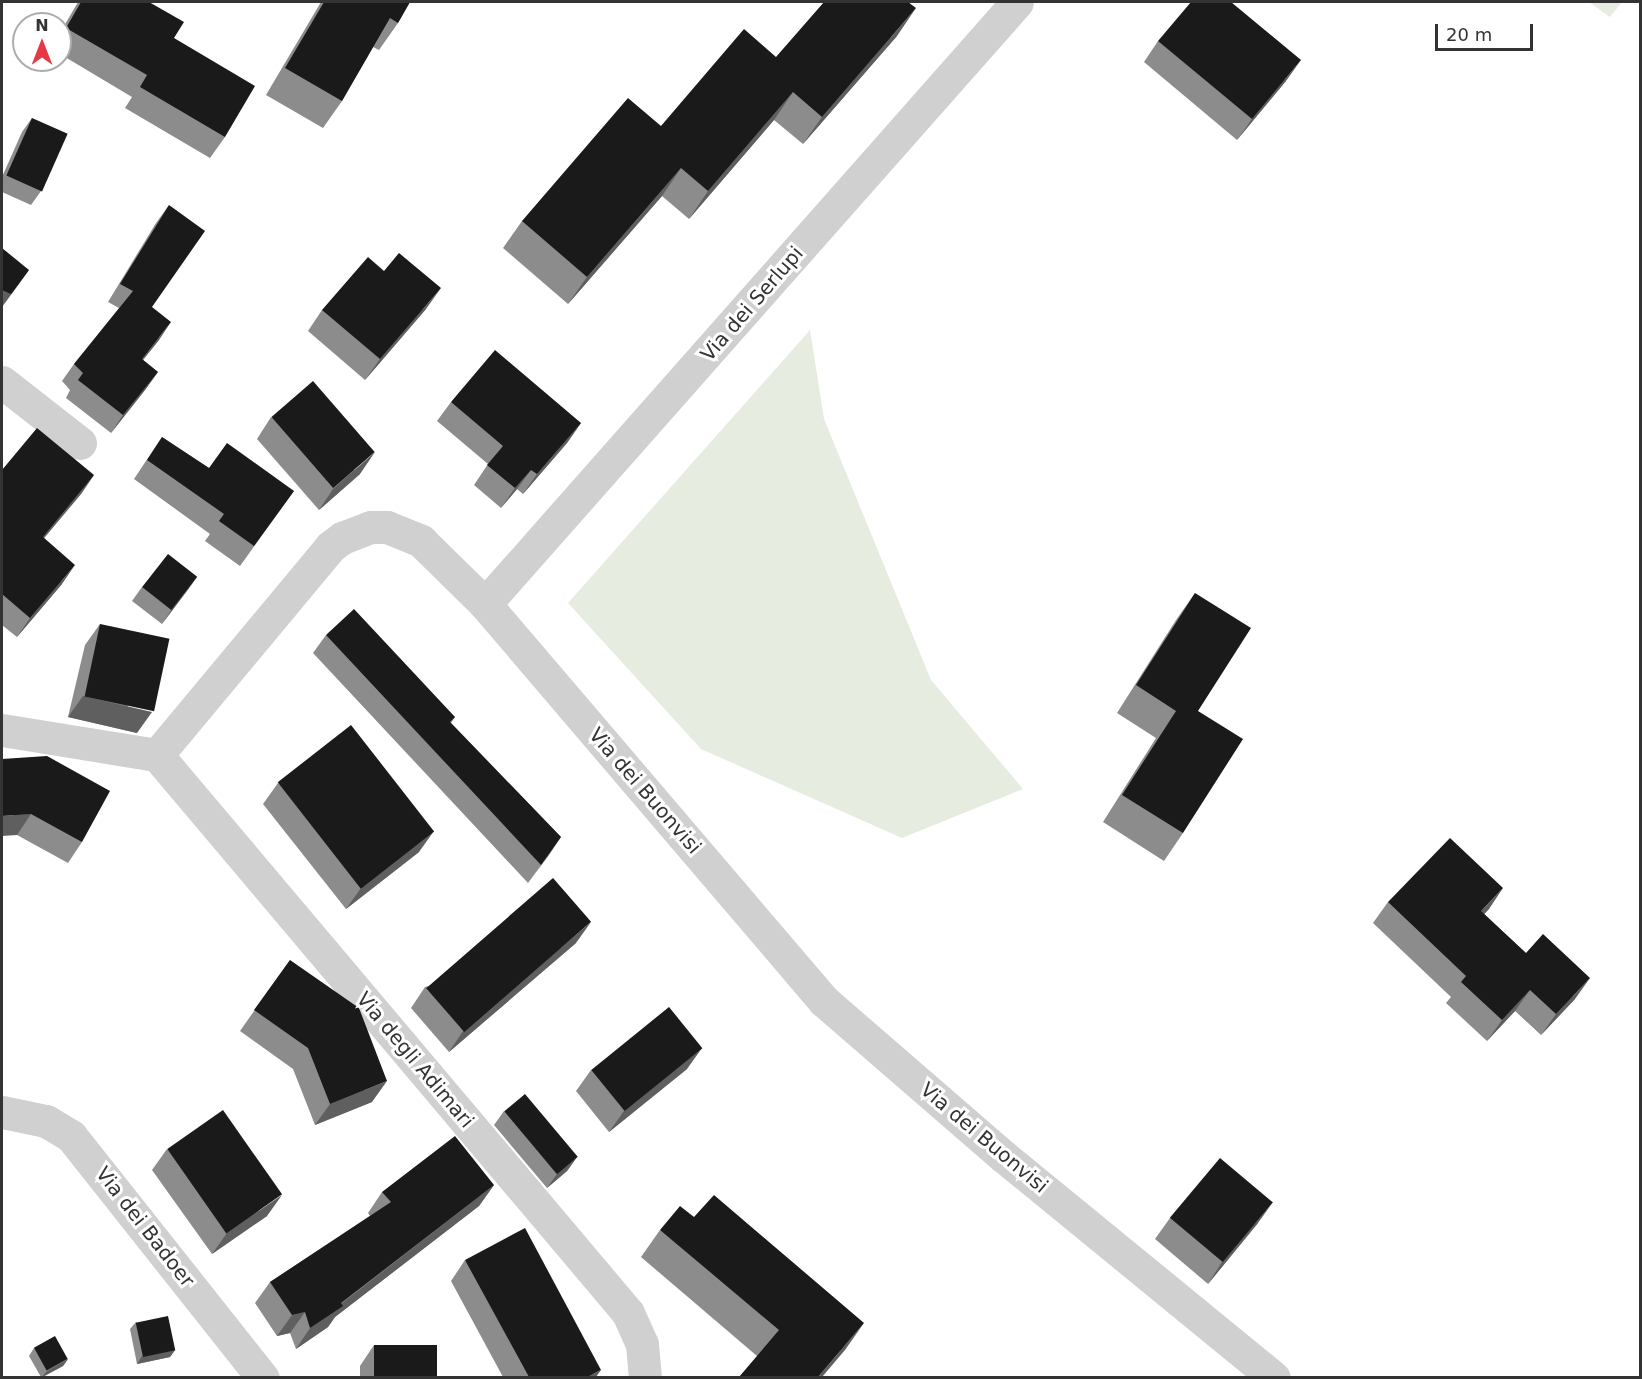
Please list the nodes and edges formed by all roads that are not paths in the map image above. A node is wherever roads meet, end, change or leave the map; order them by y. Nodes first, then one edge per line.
1 (1017, 2) edge
2 (2, 382) edge
3 (80, 443) dead end
4 (485, 604) junction
5 (2, 730) edge
6 (157, 755) junction
7 (2, 1112) edge
8 (263, 1377) edge
9 (645, 1377) edge
10 (1274, 1377) edge

1 - 4 street, Via dei Serlupi
2 - 3 street
4 - 6 street, Via dei Buonvisi
4 - 10 street, Via dei Buonvisi
5 - 6 street
6 - 9 street, Via degli Adimari
7 - 8 street, Via dei Badoer

